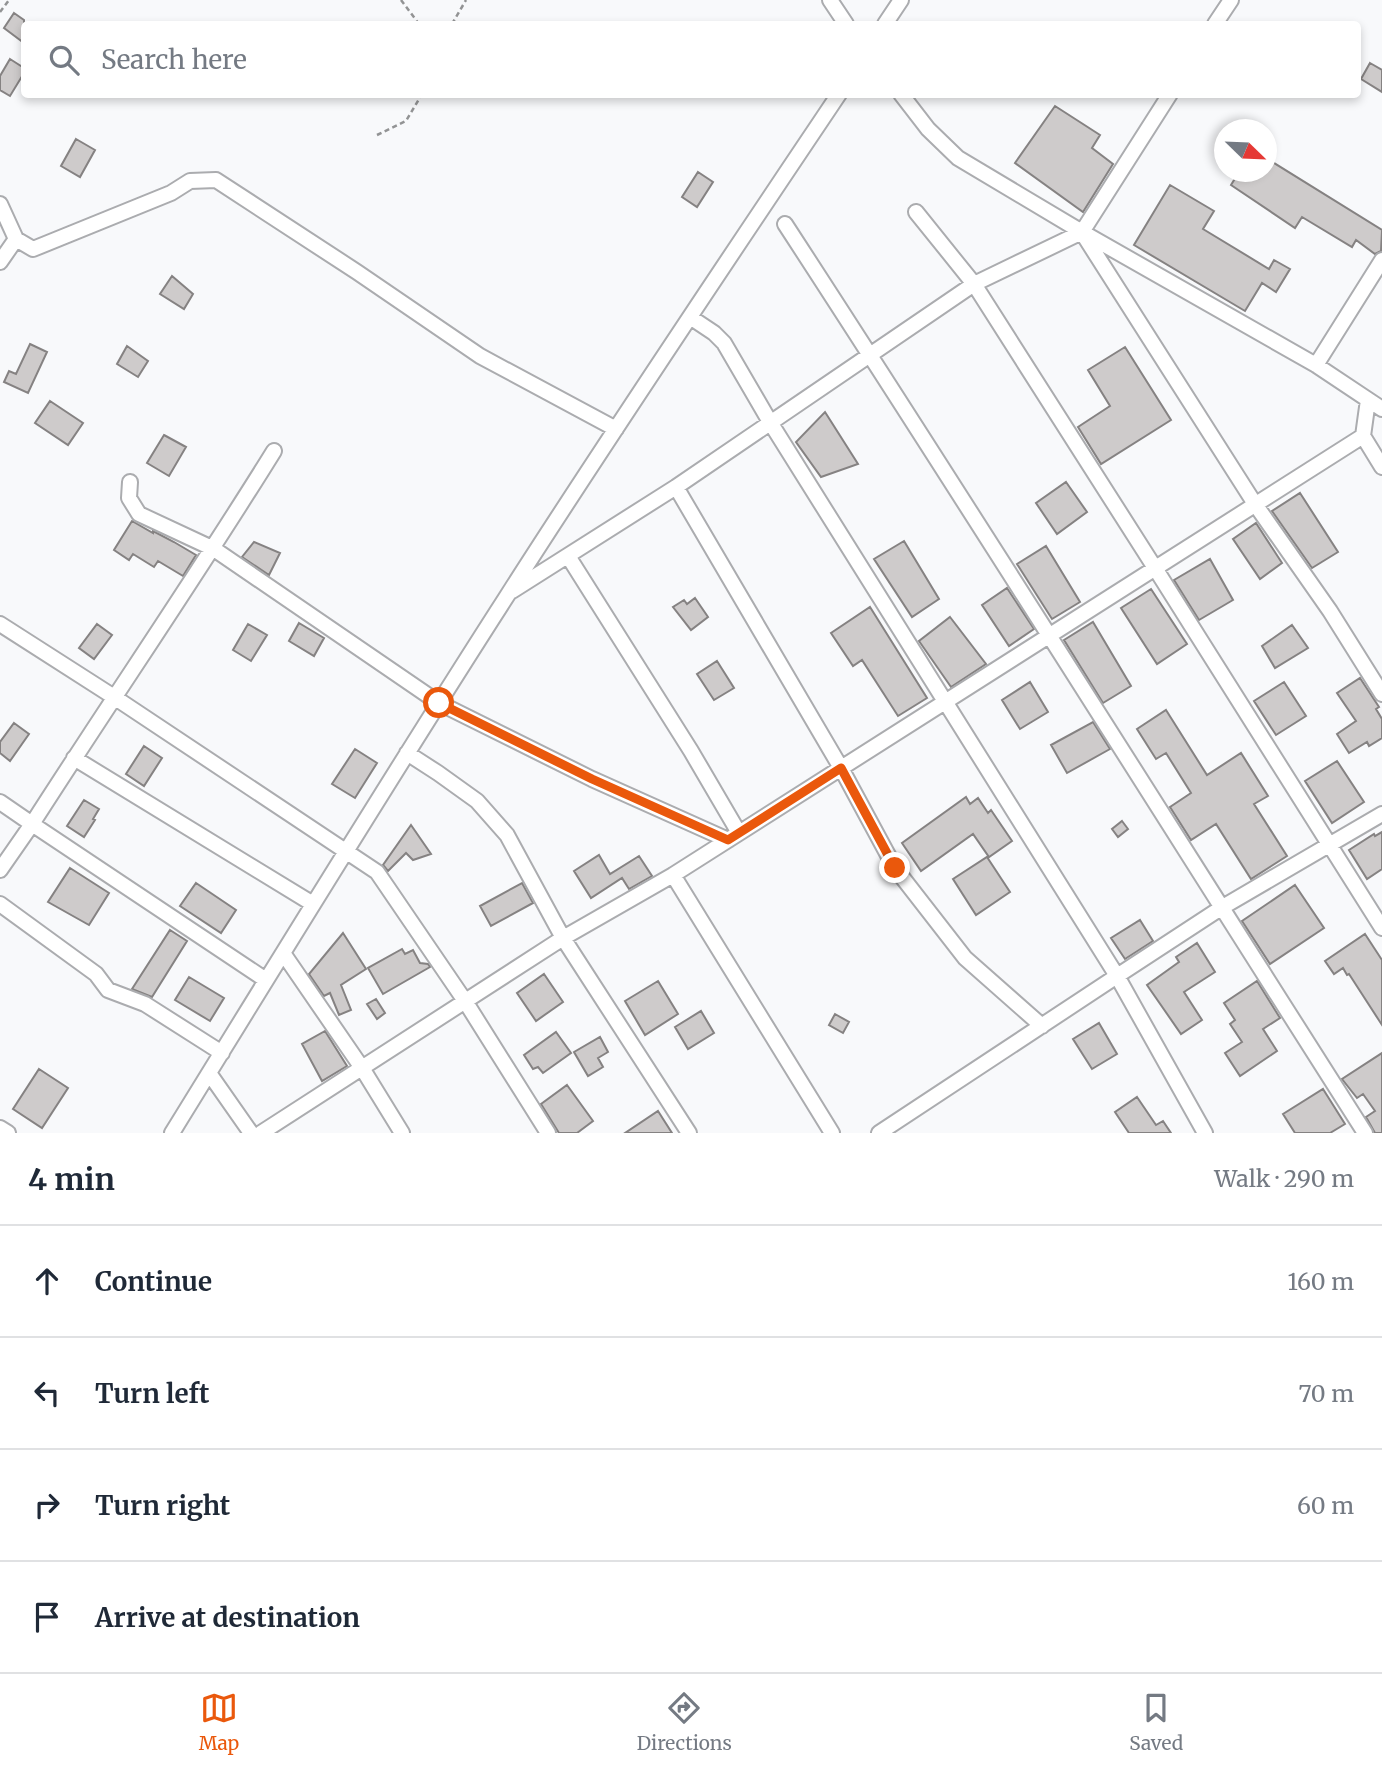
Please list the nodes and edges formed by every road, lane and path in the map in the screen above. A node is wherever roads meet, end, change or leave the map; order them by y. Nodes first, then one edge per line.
1 (9, 0) edge
2 (401, 0) edge
3 (466, 0) edge
4 (830, 0) edge
5 (901, 0) edge
6 (1231, 0) edge
7 (0, 12) edge
8 (417, 21) edge
9 (454, 21) edge
10 (844, 21) edge
11 (887, 21) edge
12 (1217, 21) edge
13 (420, 98) edge
14 (836, 98) edge
15 (904, 98) edge
16 (1167, 98) edge
17 (377, 135) dead end
18 (0, 204) edge
19 (916, 212) dead end
20 (785, 224) dead end
21 (1082, 232) junction
22 (16, 239) junction
23 (1382, 261) edge
24 (0, 262) edge
25 (974, 284) junction
26 (690, 317) junction
27 (870, 355) junction
28 (1316, 365) junction
29 (1368, 400) junction
30 (1382, 409) edge
31 (771, 422) junction
32 (616, 429) junction
33 (1363, 436) junction
34 (274, 451) dead end
35 (1382, 467) edge
36 (130, 482) dead end
37 (676, 487) junction
38 (1255, 504) junction
39 (214, 549) junction
40 (568, 555) junction
41 (1155, 568) junction
42 (508, 593) junction
43 (0, 624) edge
44 (1049, 635) junction
45 (1382, 694) edge
46 (114, 697) junction
47 (945, 702) junction
48 (439, 703) junction
49 (407, 753) junction
50 (74, 758) junction
51 (841, 768) junction
52 (0, 802) edge
53 (1382, 814) edge
54 (32, 824) junction
55 (734, 836) junction
56 (1329, 845) junction
57 (346, 850) junction
58 (0, 870) edge
59 (673, 875) junction
60 (0, 904) edge
61 (313, 904) junction
62 (1221, 908) junction
63 (1382, 928) edge
64 (563, 938) junction
65 (283, 953) junction
66 (1117, 976) junction
67 (267, 979) junction
68 (465, 1001) junction
69 (1042, 1026) junction
70 (222, 1053) junction
71 (362, 1068) junction
72 (209, 1073) junction
73 (0, 1128) edge
74 (1204, 1132) edge
75 (8, 1133) edge
76 (172, 1133) edge
77 (251, 1133) edge
78 (261, 1133) edge
79 (402, 1133) edge
80 (548, 1133) edge
81 (689, 1133) edge
82 (832, 1133) edge
83 (879, 1133) edge
84 (1365, 1133) edge

1 - 7 path
2 - 8 path
3 - 9 path
4 - 10 street
5 - 11 street
6 - 12 street
13 - 17 path
14 - 26 street
15 - 21 street
16 - 21 street
18 - 22 street
19 - 25 street
20 - 27 street
21 - 25 street
21 - 28 street
21 - 38 street
22 - 24 street
22 - 32 street
23 - 28 street
25 - 27 street
25 - 41 street
26 - 31 street
26 - 32 street
27 - 31 street
27 - 44 street
28 - 29 street
29 - 30 street
29 - 33 street
31 - 37 street
31 - 47 street
32 - 42 street
33 - 35 street
33 - 38 street
34 - 39 street
36 - 39 street
37 - 40 street
37 - 51 street
38 - 41 street
38 - 45 street
39 - 46 street
39 - 48 street
40 - 42 street
40 - 55 street
41 - 44 street
41 - 56 street
42 - 48 street
43 - 46 street
44 - 47 street
44 - 62 street
46 - 50 street
46 - 57 street
47 - 51 street
47 - 66 street
48 - 49 street
48 - 55 street
49 - 57 street
49 - 64 street
50 - 54 street
50 - 61 street
51 - 55 street
51 - 69 street
52 - 54 street
53 - 56 street
54 - 58 street
54 - 67 street
55 - 59 street
56 - 62 street
56 - 63 street
57 - 61 street
57 - 68 street
59 - 64 street
59 - 82 street
60 - 70 street
61 - 65 street
62 - 66 street
62 - 84 street
64 - 68 street
64 - 81 street
65 - 67 street
65 - 71 street
66 - 69 street
66 - 74 street
67 - 70 street
68 - 71 street
68 - 80 street
69 - 83 street
70 - 72 street
71 - 78 street
71 - 79 street
72 - 76 street
72 - 77 street
73 - 75 street

